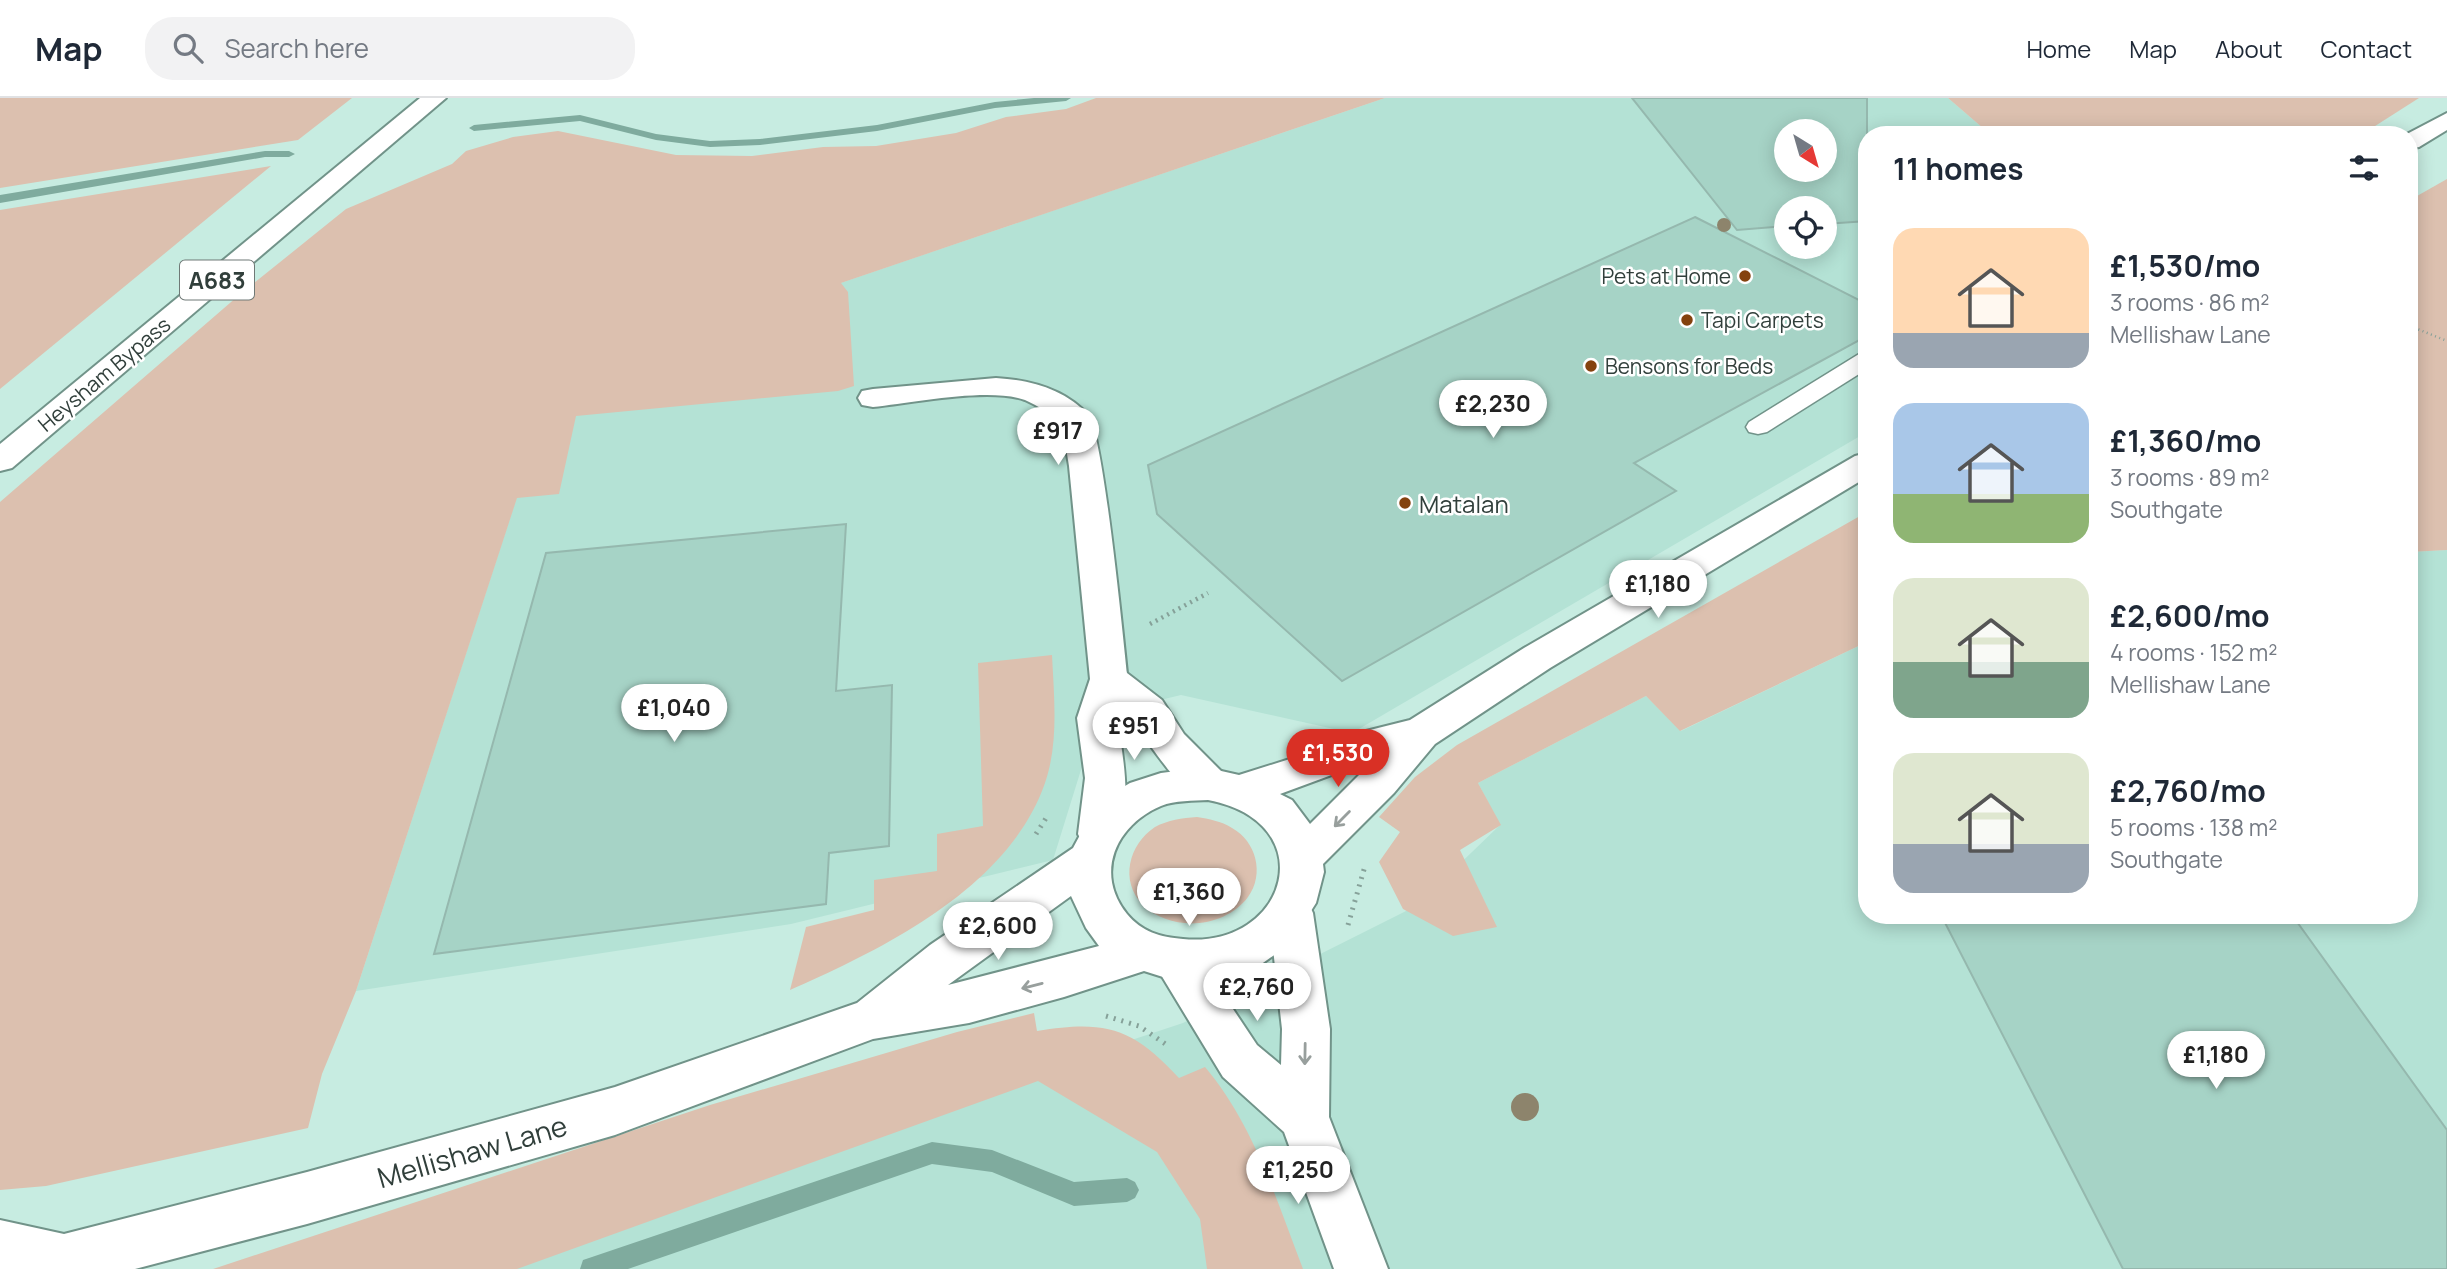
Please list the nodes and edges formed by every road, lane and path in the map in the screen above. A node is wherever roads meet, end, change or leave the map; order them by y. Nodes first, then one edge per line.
1 (434, 98) edge
2 (2447, 120) edge
3 (2418, 137) edge
4 (2418, 329) edge
5 (2447, 341) edge
6 (1858, 365) edge
7 (873, 398) dead end
8 (1758, 427) dead end
9 (0, 461) edge
10 (1858, 468) edge
11 (1208, 593) dead end
12 (1140, 629) dead end
13 (1109, 679) junction
14 (1421, 733) junction
15 (1223, 787) junction
16 (1094, 847) junction
17 (1303, 857) junction
18 (1367, 861) dead end
19 (1291, 913) junction
20 (1347, 931) dead end
21 (1160, 956) junction
22 (1094, 1013) dead end
23 (873, 1018) junction
24 (1170, 1048) dead end
25 (1304, 1118) junction
26 (0, 1247) edge
27 (56, 1265) edge
28 (1361, 1269) edge

1 - 9 main road, Heysham Bypass / A683
2 - 3 main road
4 - 5 path
6 - 8 lane
7 - 13 main road
10 - 14 main road
11 - 12 path
13 - 15 main road
13 - 16 main road
14 - 15 main road
14 -> 17 main road
15 - 16 main road
15 - 17 main road
16 - 21 main road
16 - 23 main road, Mellishaw Lane
17 - 19 main road
18 - 20 path
19 - 21 main road
19 -> 25 main road
21 -> 23 main road, Mellishaw Lane
21 - 25 main road
22 - 24 path
23 - 27 main road, Mellishaw Lane
25 - 28 main road
26 - 27 main road, Mellishaw Lane

